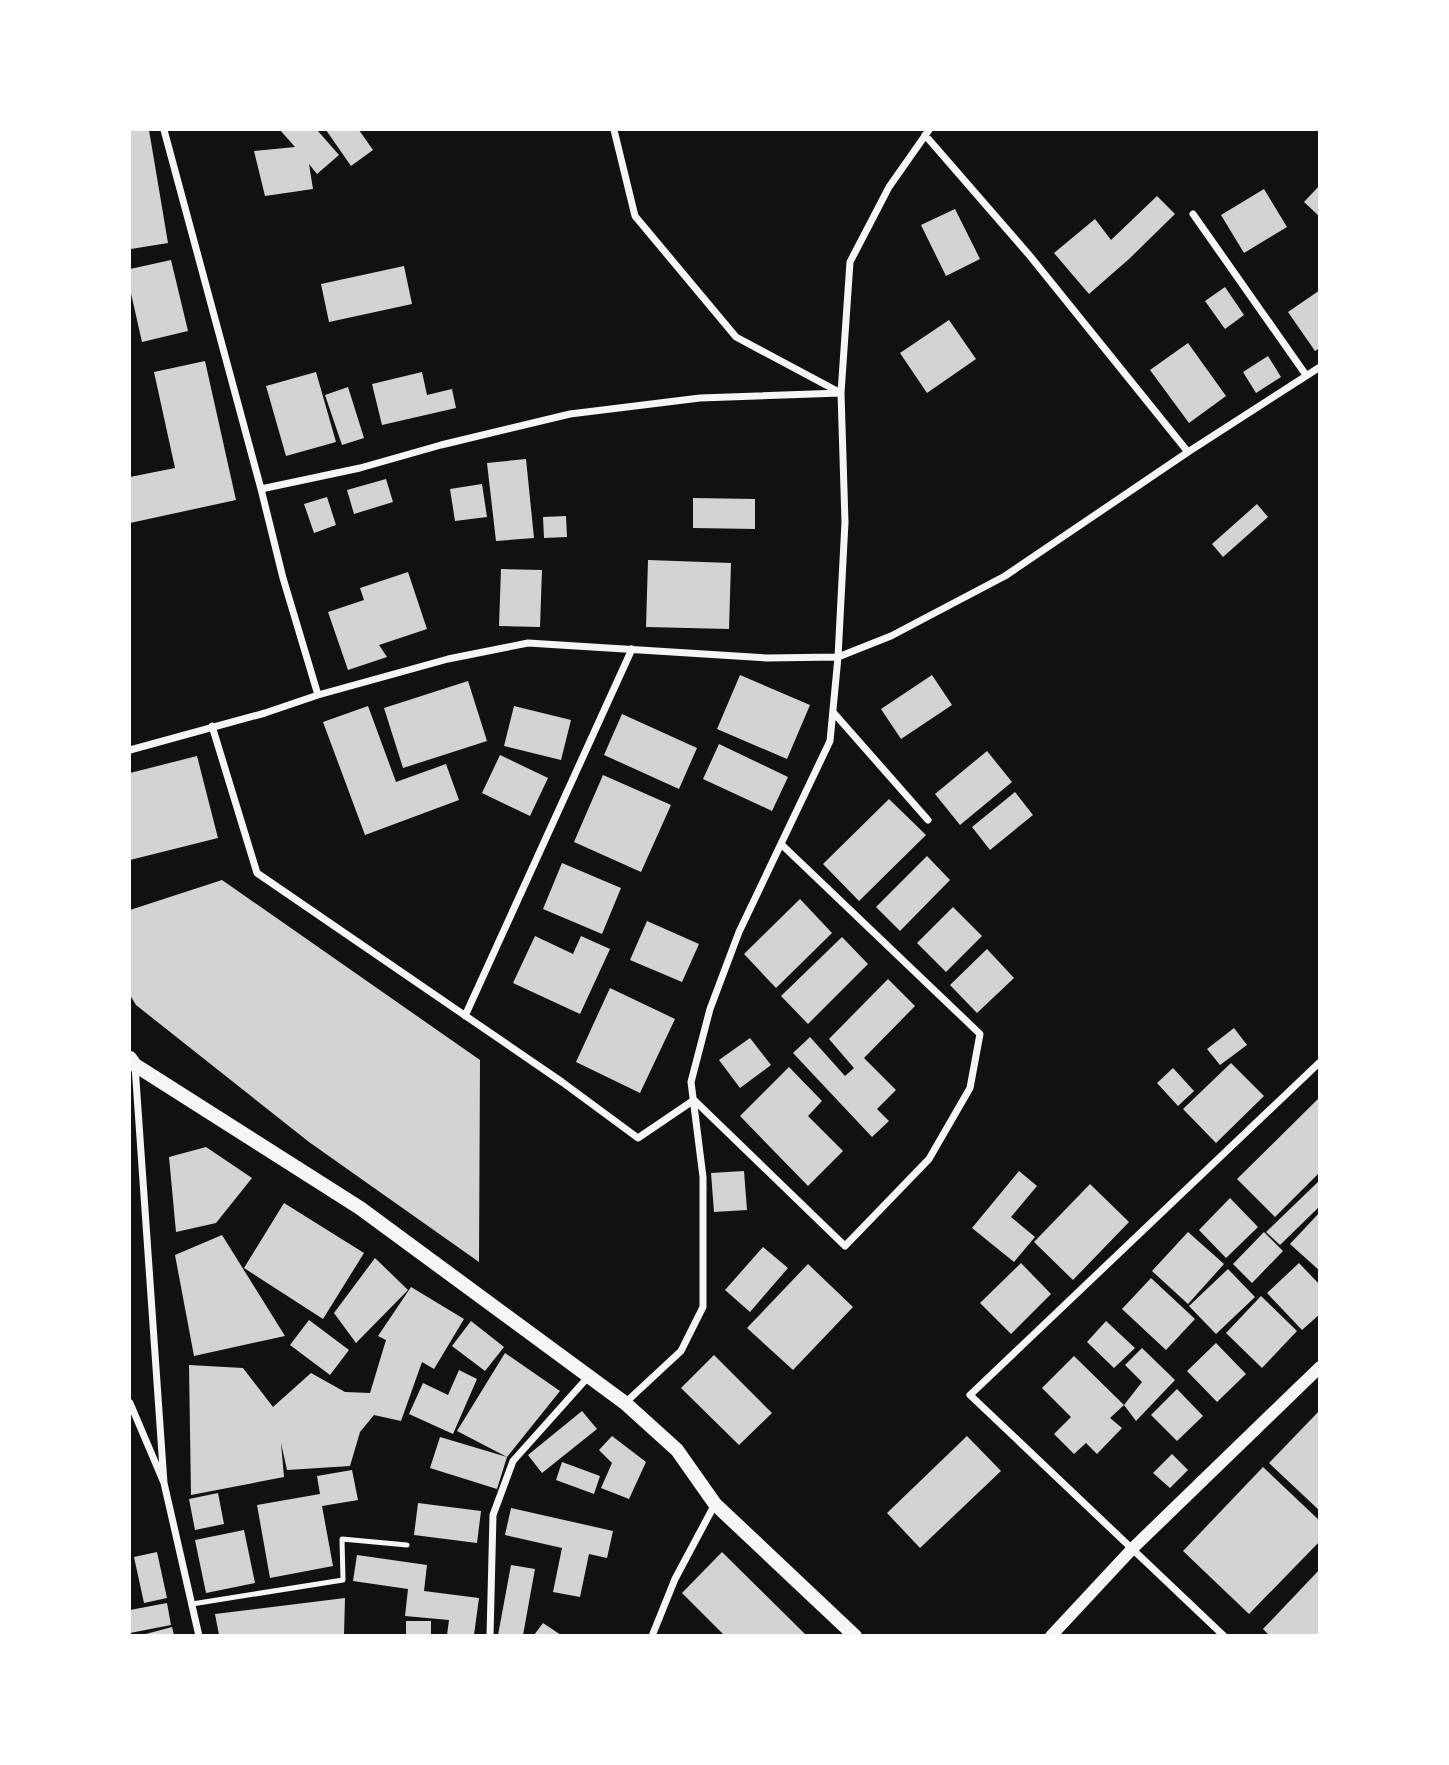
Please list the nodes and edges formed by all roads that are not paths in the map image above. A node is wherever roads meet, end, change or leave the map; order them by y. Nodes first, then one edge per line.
1 (164, 130) edge
2 (614, 130) edge
3 (927, 132) edge
4 (1193, 214) dead end
5 (1320, 367) edge
6 (1306, 375) junction
7 (841, 393) junction
8 (1188, 452) junction
9 (261, 489) junction
10 (632, 649) junction
11 (838, 657) junction
12 (318, 695) junction
13 (833, 712) junction
14 (212, 726) junction
15 (130, 750) edge
16 (928, 820) dead end
17 (781, 844) junction
18 (465, 1016) junction
19 (132, 1062) edge
20 (1320, 1062) edge
21 (694, 1100) junction
22 (1320, 1367) edge
23 (589, 1376) junction
24 (625, 1402) junction
25 (130, 1403) edge
26 (164, 1483) junction
27 (715, 1504) junction
28 (407, 1545) dead end
29 (1133, 1548) junction
30 (192, 1604) junction
31 (199, 1636) edge
32 (490, 1636) edge
33 (652, 1636) edge
34 (855, 1636) edge
35 (1051, 1636) edge
36 (1224, 1636) edge

1 - 9 street
2 - 7 street
3 - 7 street
3 - 8 street
4 - 6 street
5 - 6 street
6 - 8 street
7 - 9 street
7 - 11 street
8 - 11 street
9 - 12 street
10 - 11 street
10 - 12 street
10 - 18 street
11 - 13 street
12 - 14 street
13 - 16 street
13 - 17 street
14 - 15 street
14 - 18 street
17 - 21 street
17 - 21 street
18 - 21 street
19 - 23 main road
19 - 26 street
20 - 29 street
21 - 24 street
22 - 29 street
23 - 24 main road
23 - 32 street
24 - 27 main road
25 - 26 street
26 - 30 street
27 - 33 street
27 - 34 main road
28 - 30 lane
29 - 35 street
29 - 36 street
30 - 31 street

